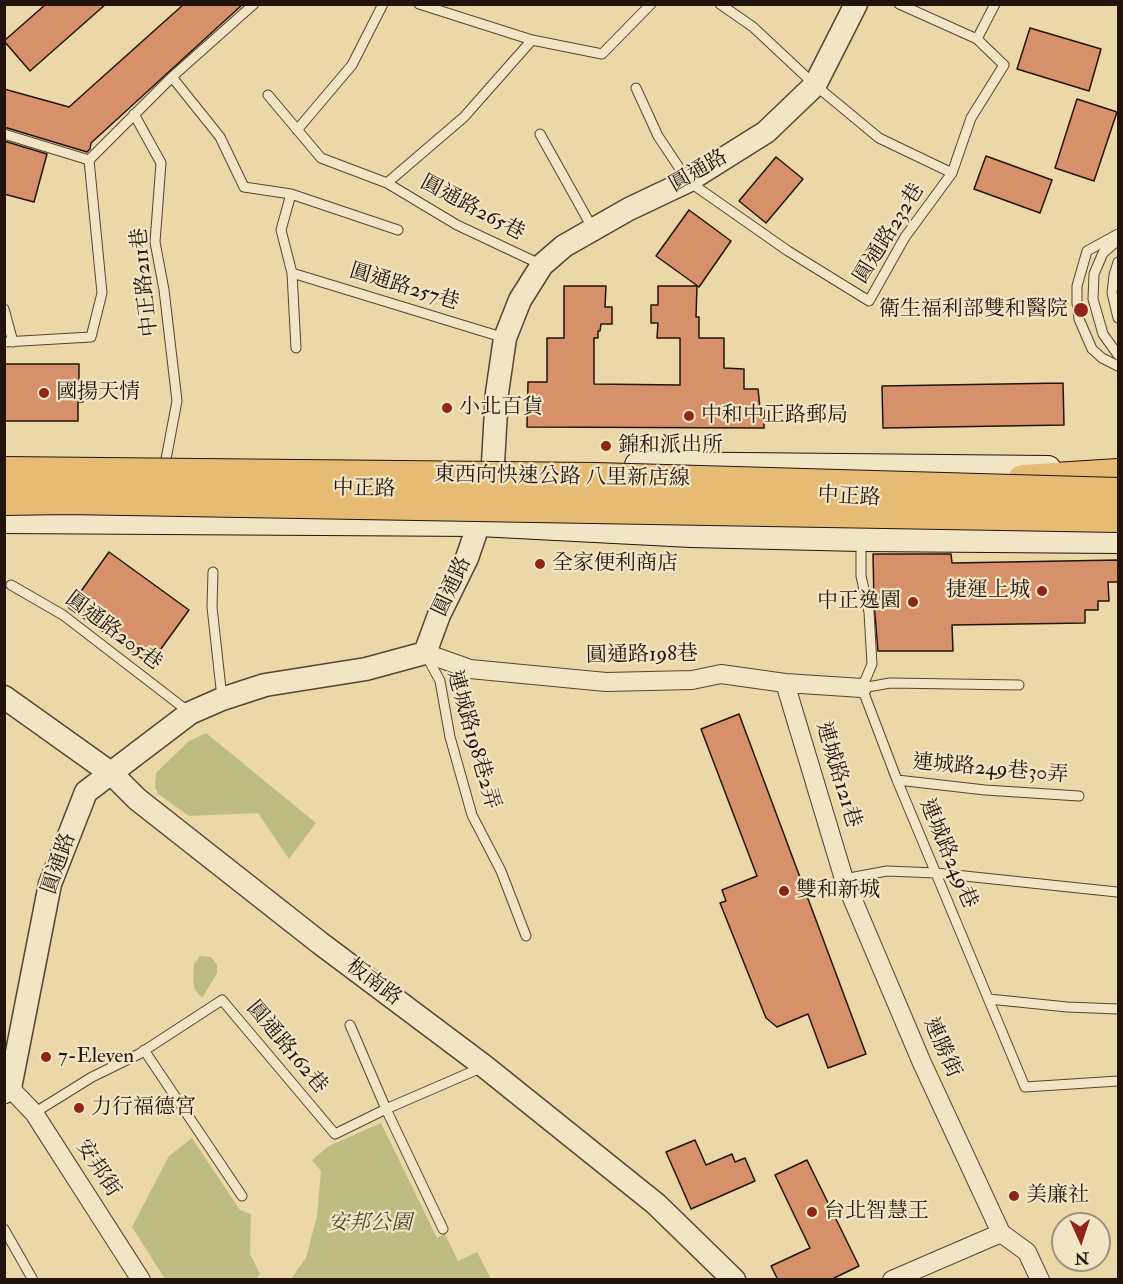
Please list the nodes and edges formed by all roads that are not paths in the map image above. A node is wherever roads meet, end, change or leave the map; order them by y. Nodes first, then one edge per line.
1 (254, 4) edge
2 (383, 4) edge
3 (419, 4) edge
4 (651, 4) edge
5 (720, 4) edge
6 (856, 4) edge
7 (899, 4) edge
8 (995, 4) edge
9 (439, 8) edge
10 (977, 39) junction
11 (532, 40) junction
12 (171, 77) junction
13 (815, 85) junction
14 (636, 88) dead end
15 (268, 95) dead end
16 (134, 114) junction
17 (297, 130) junction
18 (4, 134) edge
19 (540, 134) dead end
20 (89, 160) junction
21 (952, 173) junction
22 (688, 181) junction
23 (387, 183) junction
24 (291, 194) junction
25 (398, 230) dead end
26 (593, 230) junction
27 (1119, 234) edge
28 (1119, 240) edge
29 (1119, 262) edge
30 (542, 266) junction
31 (292, 273) junction
32 (4, 309) edge
33 (1119, 318) edge
34 (505, 338) junction
35 (9, 342) edge
36 (296, 348) dead end
37 (1119, 355) edge
38 (1119, 366) edge
39 (4, 459) edge
40 (166, 459) junction
41 (493, 464) junction
42 (4, 472) edge
43 (1119, 472) edge
44 (934, 487) junction
45 (4, 488) edge
46 (486, 492) junction
47 (1119, 493) edge
48 (4, 500) edge
49 (1119, 506) edge
50 (1119, 517) edge
51 (4, 520) edge
52 (479, 523) junction
53 (861, 538) junction
54 (1119, 540) edge
55 (213, 572) dead end
56 (11, 585) dead end
57 (425, 653) junction
58 (785, 683) junction
59 (1019, 686) dead end
60 (862, 688) junction
61 (4, 697) edge
62 (222, 699) junction
63 (190, 713) junction
64 (112, 774) junction
65 (897, 780) junction
66 (1079, 796) dead end
67 (936, 873) junction
68 (844, 879) junction
69 (1117, 892) dead end
70 (526, 936) dead end
71 (989, 999) junction
72 (1119, 1009) edge
73 (350, 1025) dead end
74 (144, 1050) junction
75 (484, 1066) junction
76 (1119, 1081) edge
77 (6, 1088) edge
78 (386, 1109) junction
79 (34, 1113) junction
80 (242, 1196) dead end
81 (4, 1229) edge
82 (443, 1229) dead end
83 (1001, 1233) junction
84 (33, 1280) edge
85 (141, 1280) edge
86 (734, 1280) edge
87 (892, 1280) edge
88 (1040, 1280) edge

1 - 12 lane
2 - 17 lane
3 - 9 lane
4 - 11 lane
5 - 13 lane, 圓通路232巷
6 - 13 street, 圓通路
7 - 10 lane
8 - 10 lane
9 - 11 lane
10 - 21 lane
11 - 23 lane, 圓通路265巷
12 - 16 lane
12 - 24 lane
13 - 21 lane, 圓通路232巷
13 - 22 street, 圓通路
14 - 22 lane
15 - 17 lane, 圓通路265巷
16 - 20 lane
16 - 40 lane, 中正路211巷
17 - 23 lane, 圓通路265巷
18 - 20 lane
19 - 26 lane
20 - 35 lane
21 - 22 lane, 圓通路232巷
22 - 26 street, 圓通路
23 - 30 lane, 圓通路265巷
24 - 25 lane
24 - 31 lane
26 - 30 street, 圓通路
27 - 38 lane
28 - 37 lane
29 - 33 lane
30 - 34 street, 圓通路
31 - 34 lane, 圓通路257巷
31 - 36 lane
32 - 35 lane
34 - 41 street, 圓通路
39 - 40 main road, 中正路
40 - 41 main road, 中正路
41 - 43 main road, 中正路
41 - 46 street, 圓通路
42 - 44 highway, 東西向快速公路 八里新店線, bridge
43 - 44 highway, bridge
44 - 47 highway, 東西向快速公路 八里新店線, bridge
45 - 46 main road, 中正路
46 - 49 main road, 中正路
46 - 52 street, 圓通路
48 - 50 highway, 東西向快速公路 八里新店線, bridge
51 - 52 main road, 中正路
52 - 53 main road, 中正路
52 - 57 street, 圓通路
53 - 54 main road, 中正路
53 - 60 lane
55 - 62 lane
56 - 63 lane, 圓通路205巷
57 - 58 street, 圓通路198巷
57 - 62 street, 圓通路
57 - 70 lane, 連城路198巷2弄
58 - 60 street, 圓通路198巷
58 - 68 street, 連城路121巷
59 - 60 lane
60 - 65 lane, 連城路249巷
61 - 64 street, 板南路
62 - 63 street, 圓通路
63 - 64 street, 圓通路
64 - 75 street, 板南路
64 - 77 street, 圓通路
65 - 66 lane, 連城路249巷30弄
65 - 67 lane, 連城路249巷
67 - 68 lane
67 - 69 lane
67 - 71 lane, 連城路249巷
68 - 83 street, 連勝街
71 - 72 lane
71 - 76 lane, 連城路249巷
73 - 78 lane
74 - 78 lane, 圓通路162巷
74 - 79 lane, 圓通路162巷
74 - 80 lane
75 - 78 lane, 圓通路162巷
75 - 86 street, 板南路
77 - 79 street, 安邦街
78 - 82 lane
79 - 85 street, 安邦街
81 - 84 lane
83 - 87 street
83 - 88 street, 連勝街

